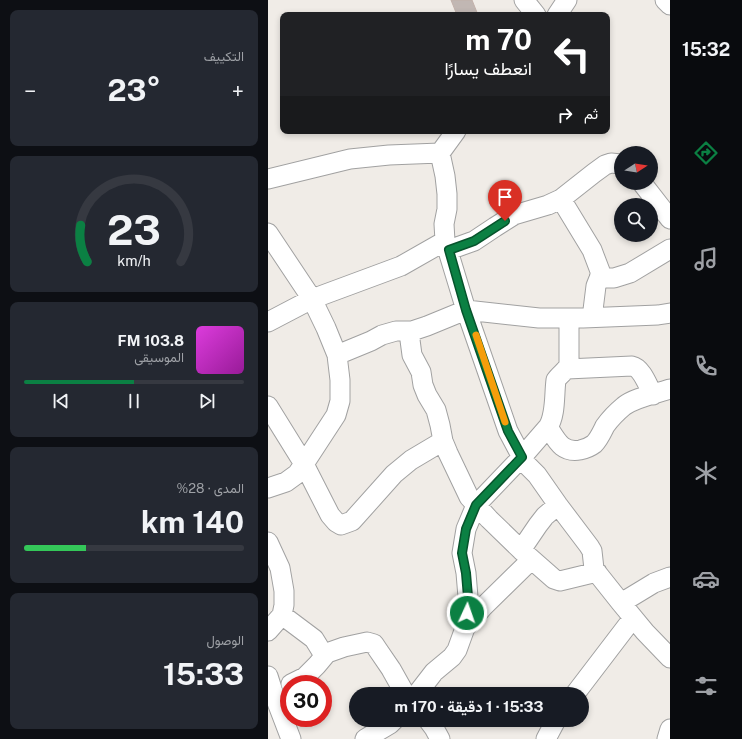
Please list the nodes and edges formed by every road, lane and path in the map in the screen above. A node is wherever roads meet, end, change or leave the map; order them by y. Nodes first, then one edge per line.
1 (524, 0) edge
2 (567, 0) edge
3 (665, 0) edge
4 (670, 5) edge
5 (534, 12) edge
6 (559, 12) edge
7 (454, 134) edge
8 (440, 153) junction
9 (614, 164) edge
10 (268, 179) edge
11 (647, 190) edge
12 (561, 199) junction
13 (670, 219) edge
14 (268, 233) edge
15 (447, 246) junction
16 (670, 249) edge
17 (599, 278) junction
18 (312, 299) junction
19 (466, 310) junction
20 (668, 315) edge
21 (569, 318) junction
22 (592, 318) junction
23 (268, 322) edge
24 (412, 331) junction
25 (337, 355) junction
26 (567, 369) junction
27 (662, 392) edge
28 (268, 406) edge
29 (548, 427) junction
30 (443, 442) junction
31 (522, 457) junction
32 (304, 464) junction
33 (268, 488) edge
34 (476, 505) junction
35 (558, 505) junction
36 (268, 542) edge
37 (526, 555) junction
38 (597, 572) junction
39 (670, 578) edge
40 (621, 603) junction
41 (282, 615) junction
42 (633, 618) junction
43 (465, 628) junction
44 (268, 631) edge
45 (327, 653) junction
46 (670, 658) edge
47 (306, 675) edge
48 (401, 687) edge
49 (422, 687) edge
50 (580, 687) edge
51 (289, 727) edge
52 (385, 727) edge
53 (433, 727) edge
54 (552, 727) edge
55 (670, 729) edge
56 (291, 739) edge
57 (365, 739) edge
58 (440, 739) edge
59 (546, 739) edge
60 (667, 739) edge

1 - 5 street
2 - 6 street
3 - 4 street
7 - 8 street
8 - 10 street
8 - 15 street
9 - 12 street
11 - 13 street
12 - 15 street
12 - 17 street
14 - 18 street
15 - 18 street
15 - 19 street
16 - 17 street
17 - 22 street
18 - 23 street
18 - 25 street
19 - 21 street
19 - 24 street
19 - 31 street
20 - 22 street
21 - 22 street
21 - 26 street
24 - 25 street
24 - 30 street
25 - 32 street
26 - 27 street
26 - 29 street
27 - 29 street
28 - 32 street
29 - 31 street
30 - 32 street
30 - 34 street
31 - 34 street
31 - 35 street
32 - 33 street
34 - 37 street
34 - 43 street
35 - 37 street
35 - 38 street
36 - 41 street
37 - 38 street
37 - 43 street
38 - 40 street
39 - 40 street
40 - 42 street
41 - 44 street
41 - 45 street
42 - 46 street
42 - 50 street
43 - 49 street
45 - 47 street
45 - 48 street
51 - 56 street
52 - 57 street
53 - 58 street
54 - 59 street
55 - 60 street

